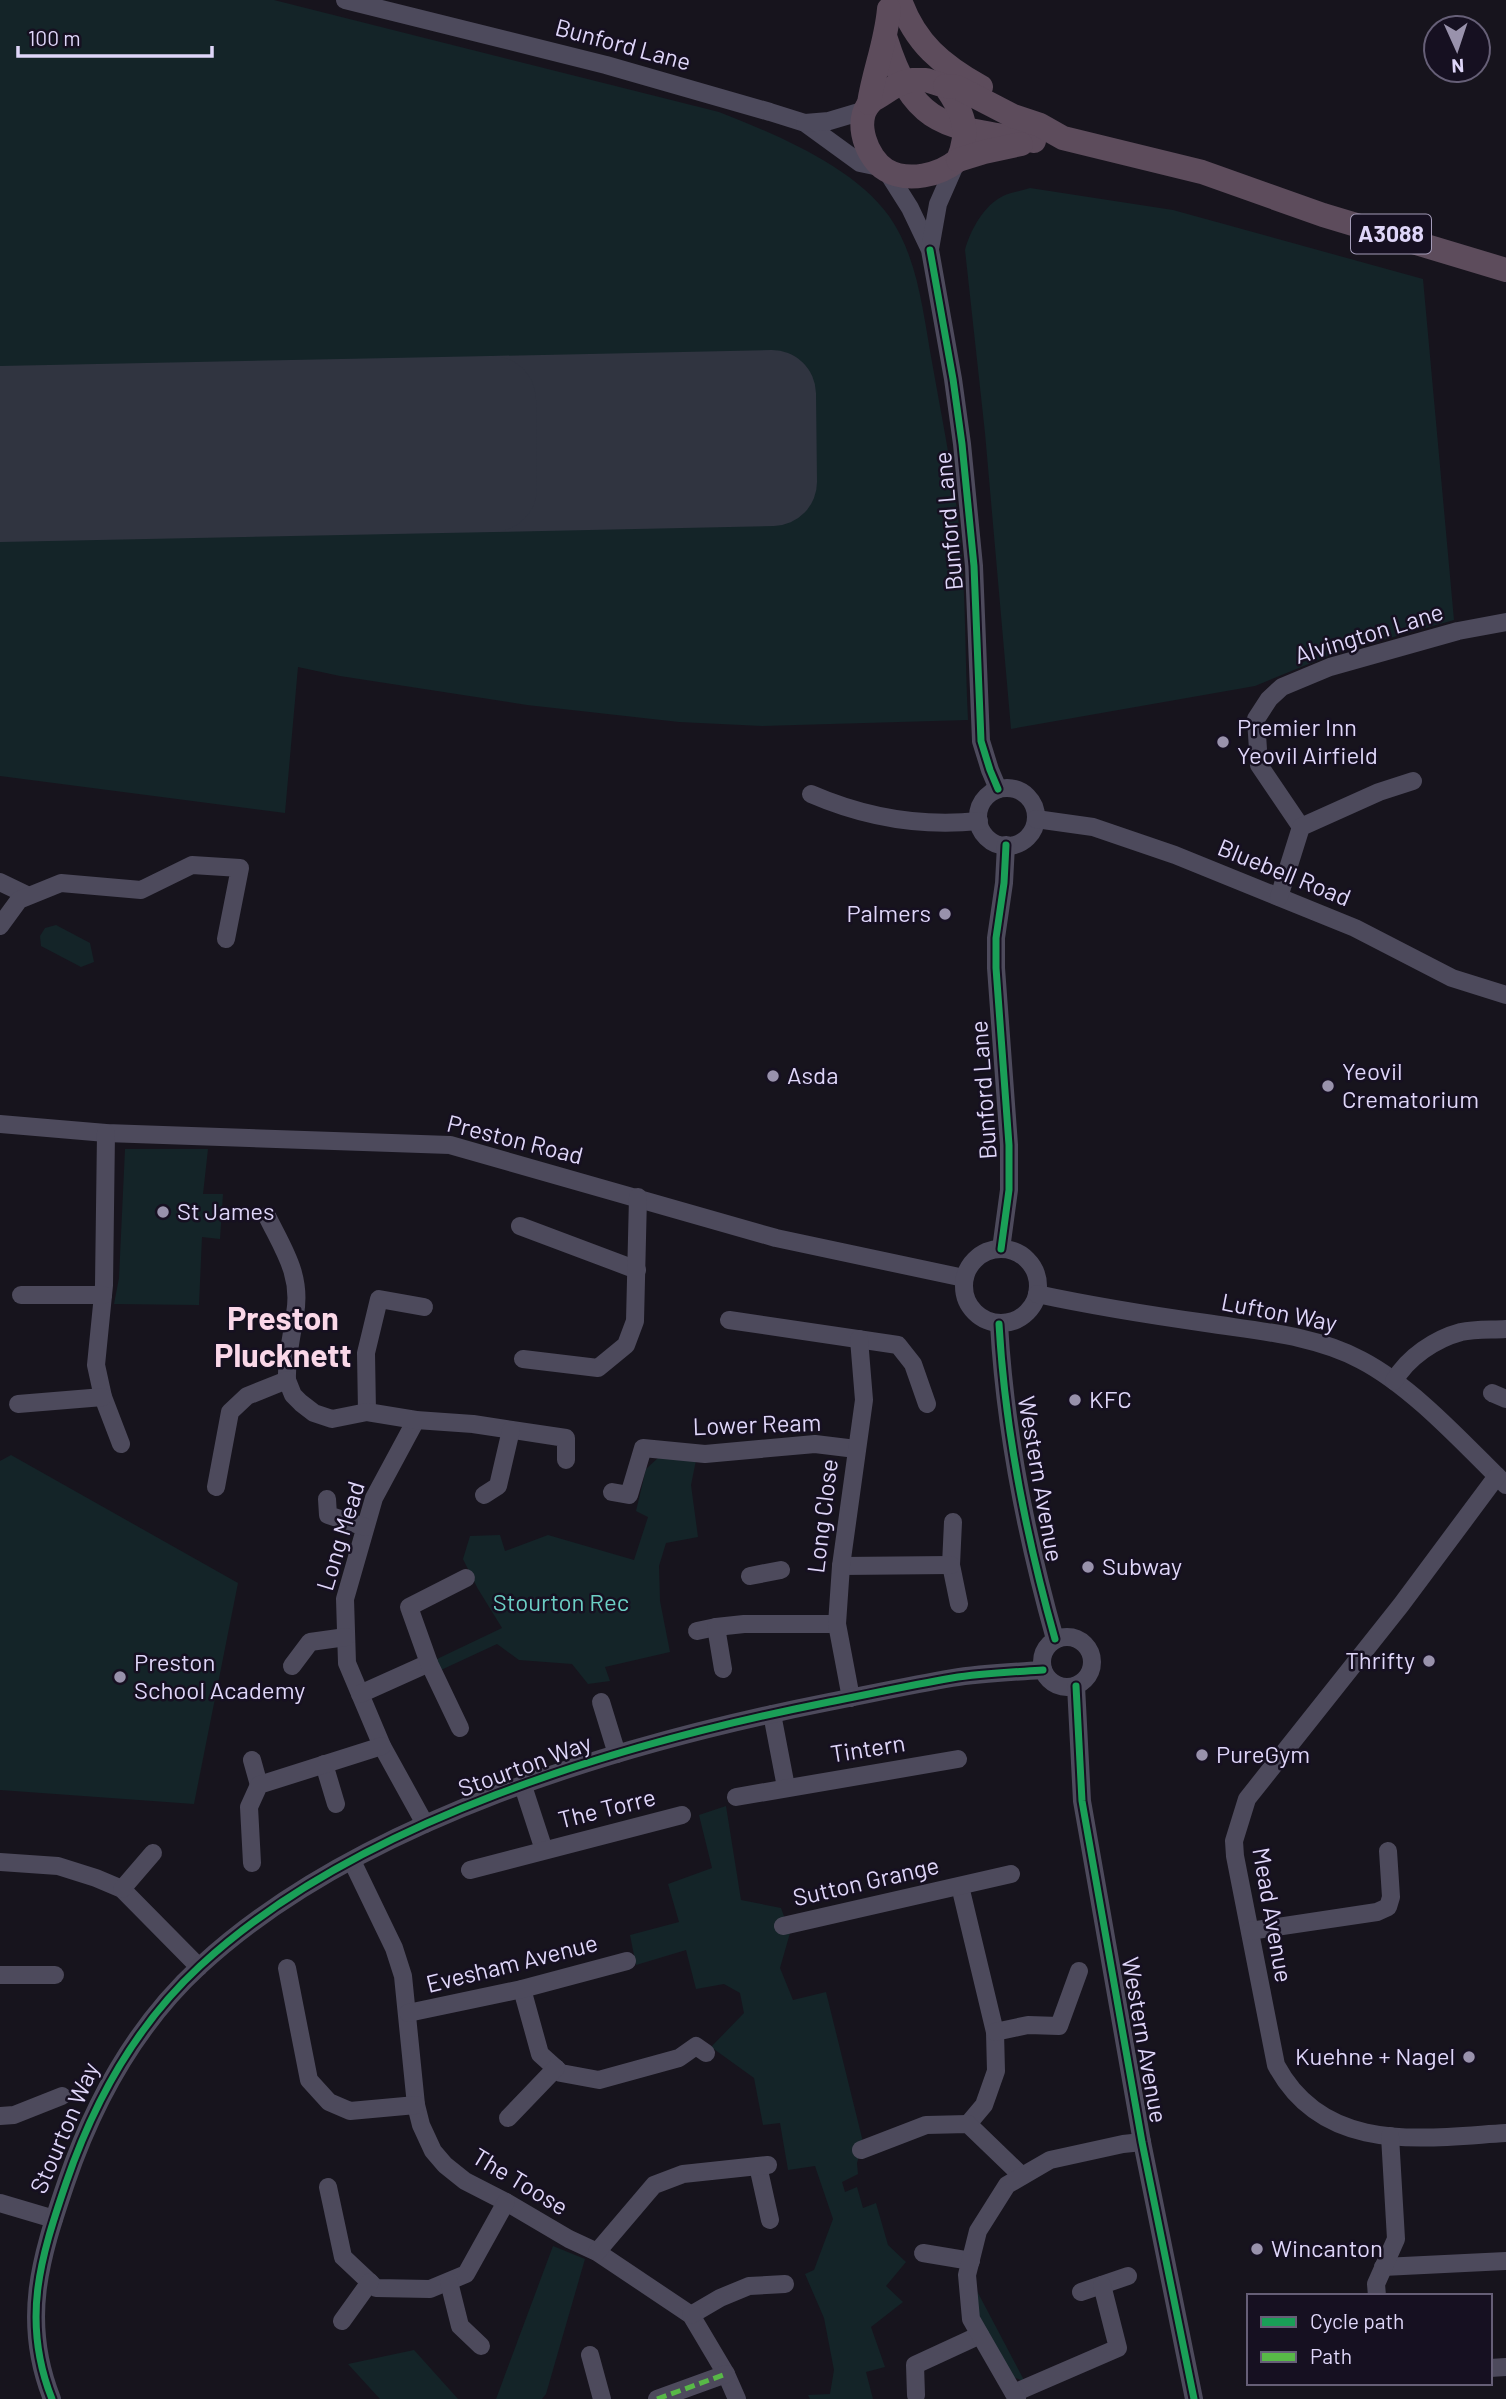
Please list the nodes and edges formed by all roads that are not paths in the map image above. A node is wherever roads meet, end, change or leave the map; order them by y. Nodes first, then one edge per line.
1 (345, 0) edge
2 (892, 3) edge
3 (886, 39) junction
4 (902, 82) junction
5 (942, 84) junction
6 (867, 107) junction
7 (805, 123) junction
8 (965, 128) junction
9 (1063, 138) junction
10 (1034, 141) junction
11 (1102, 147) junction
12 (957, 162) junction
13 (885, 169) junction
14 (930, 250) junction
15 (1506, 270) edge
16 (1506, 622) edge
17 (1413, 781) dead end
18 (998, 789) junction
19 (811, 794) dead end
20 (1036, 819) junction
21 (979, 821) junction
22 (1301, 827) junction
23 (1006, 845) junction
24 (0, 882) edge
25 (27, 895) junction
26 (1279, 897) junction
27 (0, 926) edge
28 (226, 939) dead end
29 (1506, 995) edge
30 (0, 1124) edge
31 (106, 1133) junction
32 (638, 1197) junction
33 (267, 1216) dead end
34 (520, 1226) dead end
35 (1001, 1249) junction
36 (636, 1270) junction
37 (964, 1278) junction
38 (21, 1294) dead end
39 (103, 1294) junction
40 (1037, 1294) junction
41 (424, 1307) dead end
42 (729, 1320) dead end
43 (999, 1324) junction
44 (1506, 1329) edge
45 (859, 1339) junction
46 (534, 1355) dead end
47 (288, 1380) junction
48 (1394, 1381) junction
49 (103, 1397) junction
50 (18, 1404) dead end
51 (927, 1404) dead end
52 (367, 1412) junction
53 (416, 1420) junction
54 (511, 1430) junction
55 (121, 1444) dead end
56 (856, 1449) junction
57 (566, 1460) dead end
58 (1501, 1480) edge
59 (216, 1487) dead end
60 (612, 1492) dead end
61 (484, 1495) dead end
62 (327, 1499) dead end
63 (953, 1521) dead end
64 (365, 1527) junction
65 (951, 1565) junction
66 (841, 1566) junction
67 (781, 1570) dead end
68 (750, 1576) dead end
69 (466, 1578) dead end
70 (959, 1604) dead end
71 (837, 1624) junction
72 (716, 1627) junction
73 (697, 1632) dead end
74 (346, 1637) junction
75 (1055, 1639) junction
76 (429, 1663) junction
77 (292, 1666) dead end
78 (723, 1669) dead end
79 (1043, 1670) junction
80 (1076, 1686) junction
81 (360, 1694) junction
82 (851, 1698) junction
83 (601, 1702) dead end
84 (772, 1713) junction
85 (460, 1728) dead end
86 (382, 1746) junction
87 (617, 1754) junction
88 (958, 1759) dead end
89 (252, 1760) dead end
90 (324, 1764) junction
91 (259, 1785) junction
92 (523, 1786) junction
93 (786, 1787) junction
94 (736, 1797) dead end
95 (336, 1804) dead end
96 (682, 1817) dead end
97 (425, 1824) junction
98 (544, 1850) junction
99 (1388, 1851) dead end
100 (153, 1853) dead end
101 (352, 1861) junction
102 (0, 1862) edge
103 (252, 1863) dead end
104 (470, 1870) dead end
105 (1011, 1874) dead end
106 (960, 1885) junction
107 (122, 1889) junction
108 (783, 1926) dead end
109 (1250, 1931) junction
110 (627, 1961) dead end
111 (199, 1967) junction
112 (287, 1968) dead end
113 (1079, 1971) dead end
114 (0, 1975) edge
115 (55, 1975) dead end
116 (522, 1989) junction
117 (408, 2013) junction
118 (995, 2032) junction
119 (706, 2053) dead end
120 (555, 2068) junction
121 (62, 2096) dead end
122 (416, 2105) junction
123 (0, 2116) edge
124 (508, 2118) dead end
125 (968, 2124) junction
126 (1506, 2133) edge
127 (1390, 2136) junction
128 (1142, 2142) junction
129 (861, 2150) dead end
130 (1022, 2176) junction
131 (328, 2187) dead end
132 (506, 2202) junction
133 (0, 2203) edge
134 (54, 2219) junction
135 (770, 2220) dead end
136 (597, 2252) junction
137 (923, 2253) dead end
138 (1506, 2260) edge
139 (971, 2262) junction
140 (1383, 2267) junction
141 (1128, 2276) dead end
142 (370, 2282) junction
143 (449, 2282) junction
144 (785, 2284) dead end
145 (1102, 2285) junction
146 (1081, 2292) dead end
147 (1377, 2294) edge
148 (691, 2315) junction
149 (342, 2321) dead end
150 (980, 2335) junction
151 (481, 2347) dead end
152 (590, 2355) dead end
153 (726, 2374) junction
154 (916, 2395) dead end
155 (1016, 2396) edge
156 (52, 2399) edge
157 (602, 2399) edge
158 (657, 2399) edge
159 (737, 2399) edge
160 (1194, 2399) edge

1 - 7 street, Bunford Lane
2 - 3 highway, A3088
2 - 5 highway, A3088
2 - 11 highway
3 - 4 highway, A3088
3 - 6 highway, A3088
4 - 5 highway
4 - 6 highway
4 - 8 highway, A3088
5 - 8 highway
5 - 9 highway, A3088
6 - 7 street, Bunford Lane
6 - 13 highway
7 - 13 street, Bunford Lane
8 - 10 highway, A3088
8 - 12 highway
9 - 10 highway, A3088
9 - 11 highway, A3088
10 - 12 highway, A3088
11 - 15 highway, A3088
12 - 13 highway
12 - 14 street, Bunford Lane
13 - 14 street, Bunford Lane
14 - 18 street, Bunford Lane
16 - 22 street, Alvington Lane
17 - 22 street
18 - 20 street
18 - 21 street
19 - 21 street
20 - 23 street
20 - 26 street, Bluebell Road
21 - 23 street
22 - 26 street
23 - 35 street, Bunford Lane
24 - 25 street
25 - 27 street
25 - 28 street
26 - 29 street, Bluebell Road
30 - 31 street, Preston Road
31 - 32 street, Preston Road
31 - 39 street
32 - 36 street
32 - 37 street, Preston Road
33 - 47 street
34 - 36 street
35 - 37 street
35 - 40 street
36 - 46 street
37 - 43 street
38 - 39 street
39 - 49 street
40 - 43 street
40 - 48 street, Lufton Way
41 - 52 street
42 - 45 street
43 - 75 street, Western Avenue
44 - 48 street
45 - 51 street
45 - 56 street, Long Close
47 - 52 street
47 - 59 street
48 - 58 street, Lufton Way
49 - 50 street
49 - 55 street
52 - 53 street
53 - 54 street
53 - 64 street, Long Mead
54 - 57 street
54 - 61 street
56 - 60 street, Lower Ream
56 - 66 street, Long Close
58 - 109 street, Mead Avenue
62 - 64 street
63 - 65 street
64 - 74 street, Long Mead
65 - 66 street
65 - 70 street
66 - 71 street, Long Close
67 - 68 street
69 - 76 street
71 - 72 street
71 - 82 street, Long Close
72 - 73 street
72 - 78 street
74 - 77 street
74 - 81 street, Long Mead
75 - 79 street
75 - 80 street
76 - 81 street
76 - 85 street
79 - 80 street
79 - 82 street, Stourton Way
80 - 128 street, Western Avenue
81 - 86 street, Long Mead
82 - 84 street, Stourton Way
83 - 87 street
84 - 87 street, Stourton Way
84 - 93 street
86 - 90 street
86 - 97 street, Long Mead
87 - 92 street, Stourton Way
88 - 93 street, Tintern
89 - 91 street
90 - 91 street
90 - 95 street
91 - 103 street
92 - 97 street, Stourton Way
92 - 98 street, The Torre
93 - 94 street, Tintern
96 - 98 street, The Torre
97 - 101 street, Stourton Way
98 - 104 street, The Torre
99 - 109 street
100 - 107 street
101 - 111 street, Stourton Way
101 - 117 street, The Toose
102 - 107 street
105 - 106 street, Sutton Grange
106 - 108 street, Sutton Grange
106 - 118 street, Sutton Grange
107 - 111 street
109 - 127 street, Mead Avenue
110 - 116 street, Evesham Avenue
111 - 134 street, Stourton Way
112 - 122 street
113 - 118 street
114 - 115 street
116 - 117 street, Evesham Avenue
116 - 120 street
117 - 122 street, The Toose
118 - 125 street, Sutton Grange
119 - 120 street
120 - 124 street
121 - 123 street
122 - 132 street, The Toose
125 - 129 street
125 - 130 street
126 - 127 street, Mead Avenue
127 - 140 street
128 - 130 street
128 - 160 street, Western Avenue
130 - 139 street
131 - 142 street
132 - 136 street, The Toose
132 - 143 street
133 - 134 street
134 - 156 street, Stourton Way
135 - 136 street
136 - 148 street, The Toose
137 - 139 street
138 - 140 street
139 - 150 street
140 - 147 street
141 - 145 street
142 - 143 street
142 - 149 street
143 - 151 street
144 - 148 street
145 - 146 street
145 - 155 street
148 - 153 street, The Toose
150 - 154 street
150 - 155 street
152 - 157 street
153 - 158 street
153 - 159 street, The Toose

